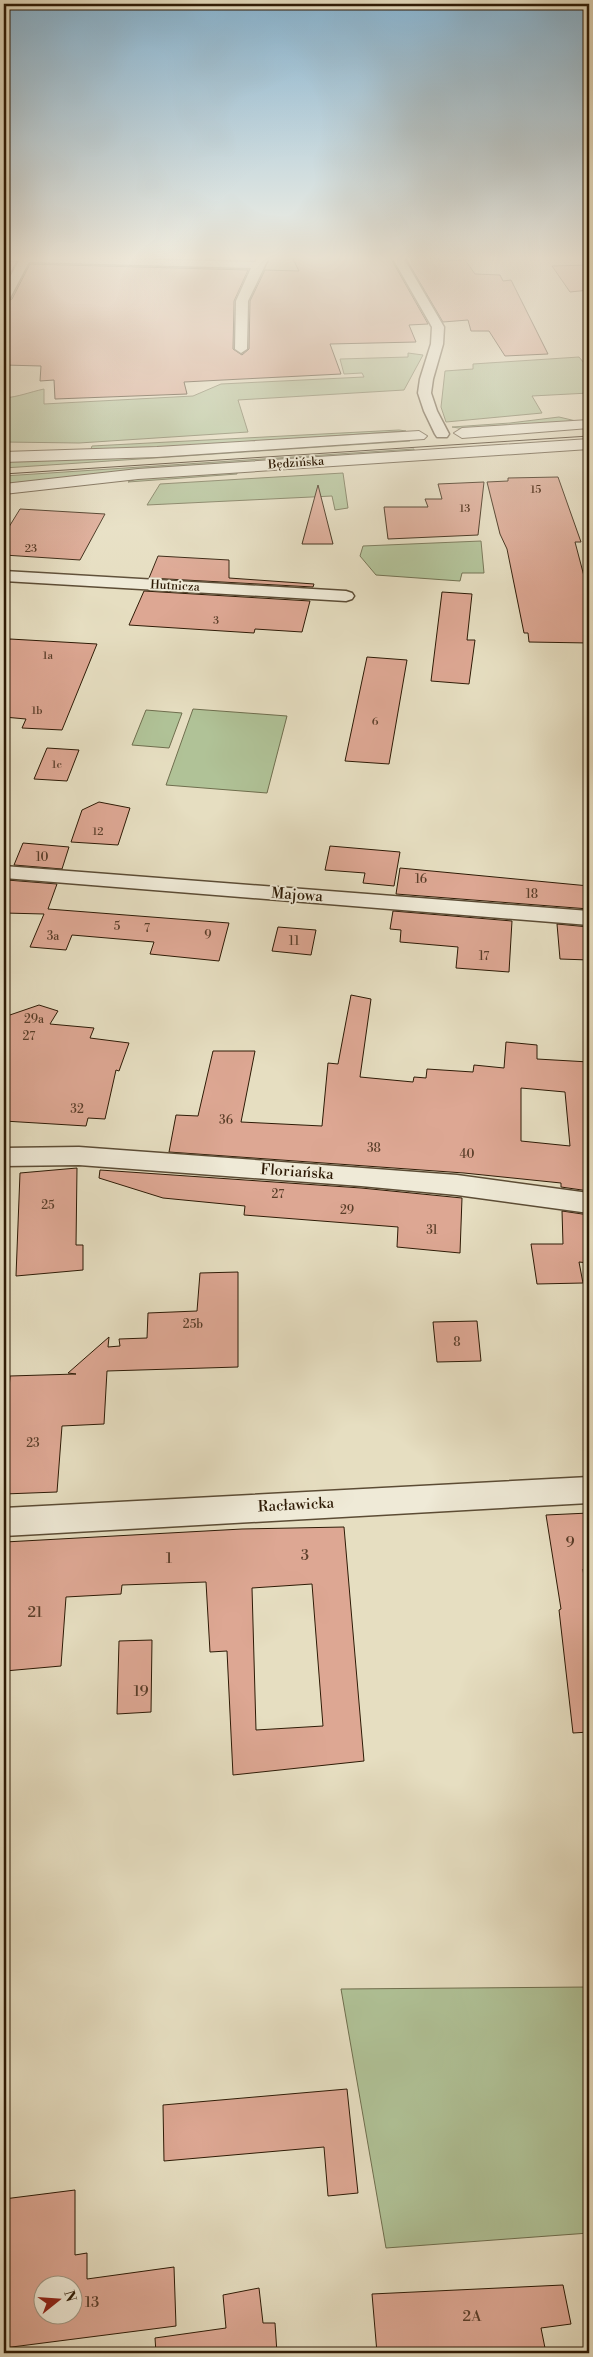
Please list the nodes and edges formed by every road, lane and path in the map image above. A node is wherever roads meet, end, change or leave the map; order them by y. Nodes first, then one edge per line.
1 (431, 367) edge
2 (589, 424) edge
3 (442, 434) junction
4 (589, 444) edge
5 (4, 457) edge
6 (4, 489) edge
7 (4, 576) edge
8 (346, 596) dead end
9 (4, 872) edge
10 (589, 918) edge
11 (4, 1157) edge
12 (589, 1203) edge
13 (589, 1490) edge
14 (4, 1522) edge

1 - 3 street
2 - 3 street, Będzińska
3 - 5 street, Będzińska
4 - 6 street, Będzińska
7 - 8 street, Hutnicza
9 - 10 street, Majowa
11 - 12 street, Floriańska
13 - 14 street, Racławicka

